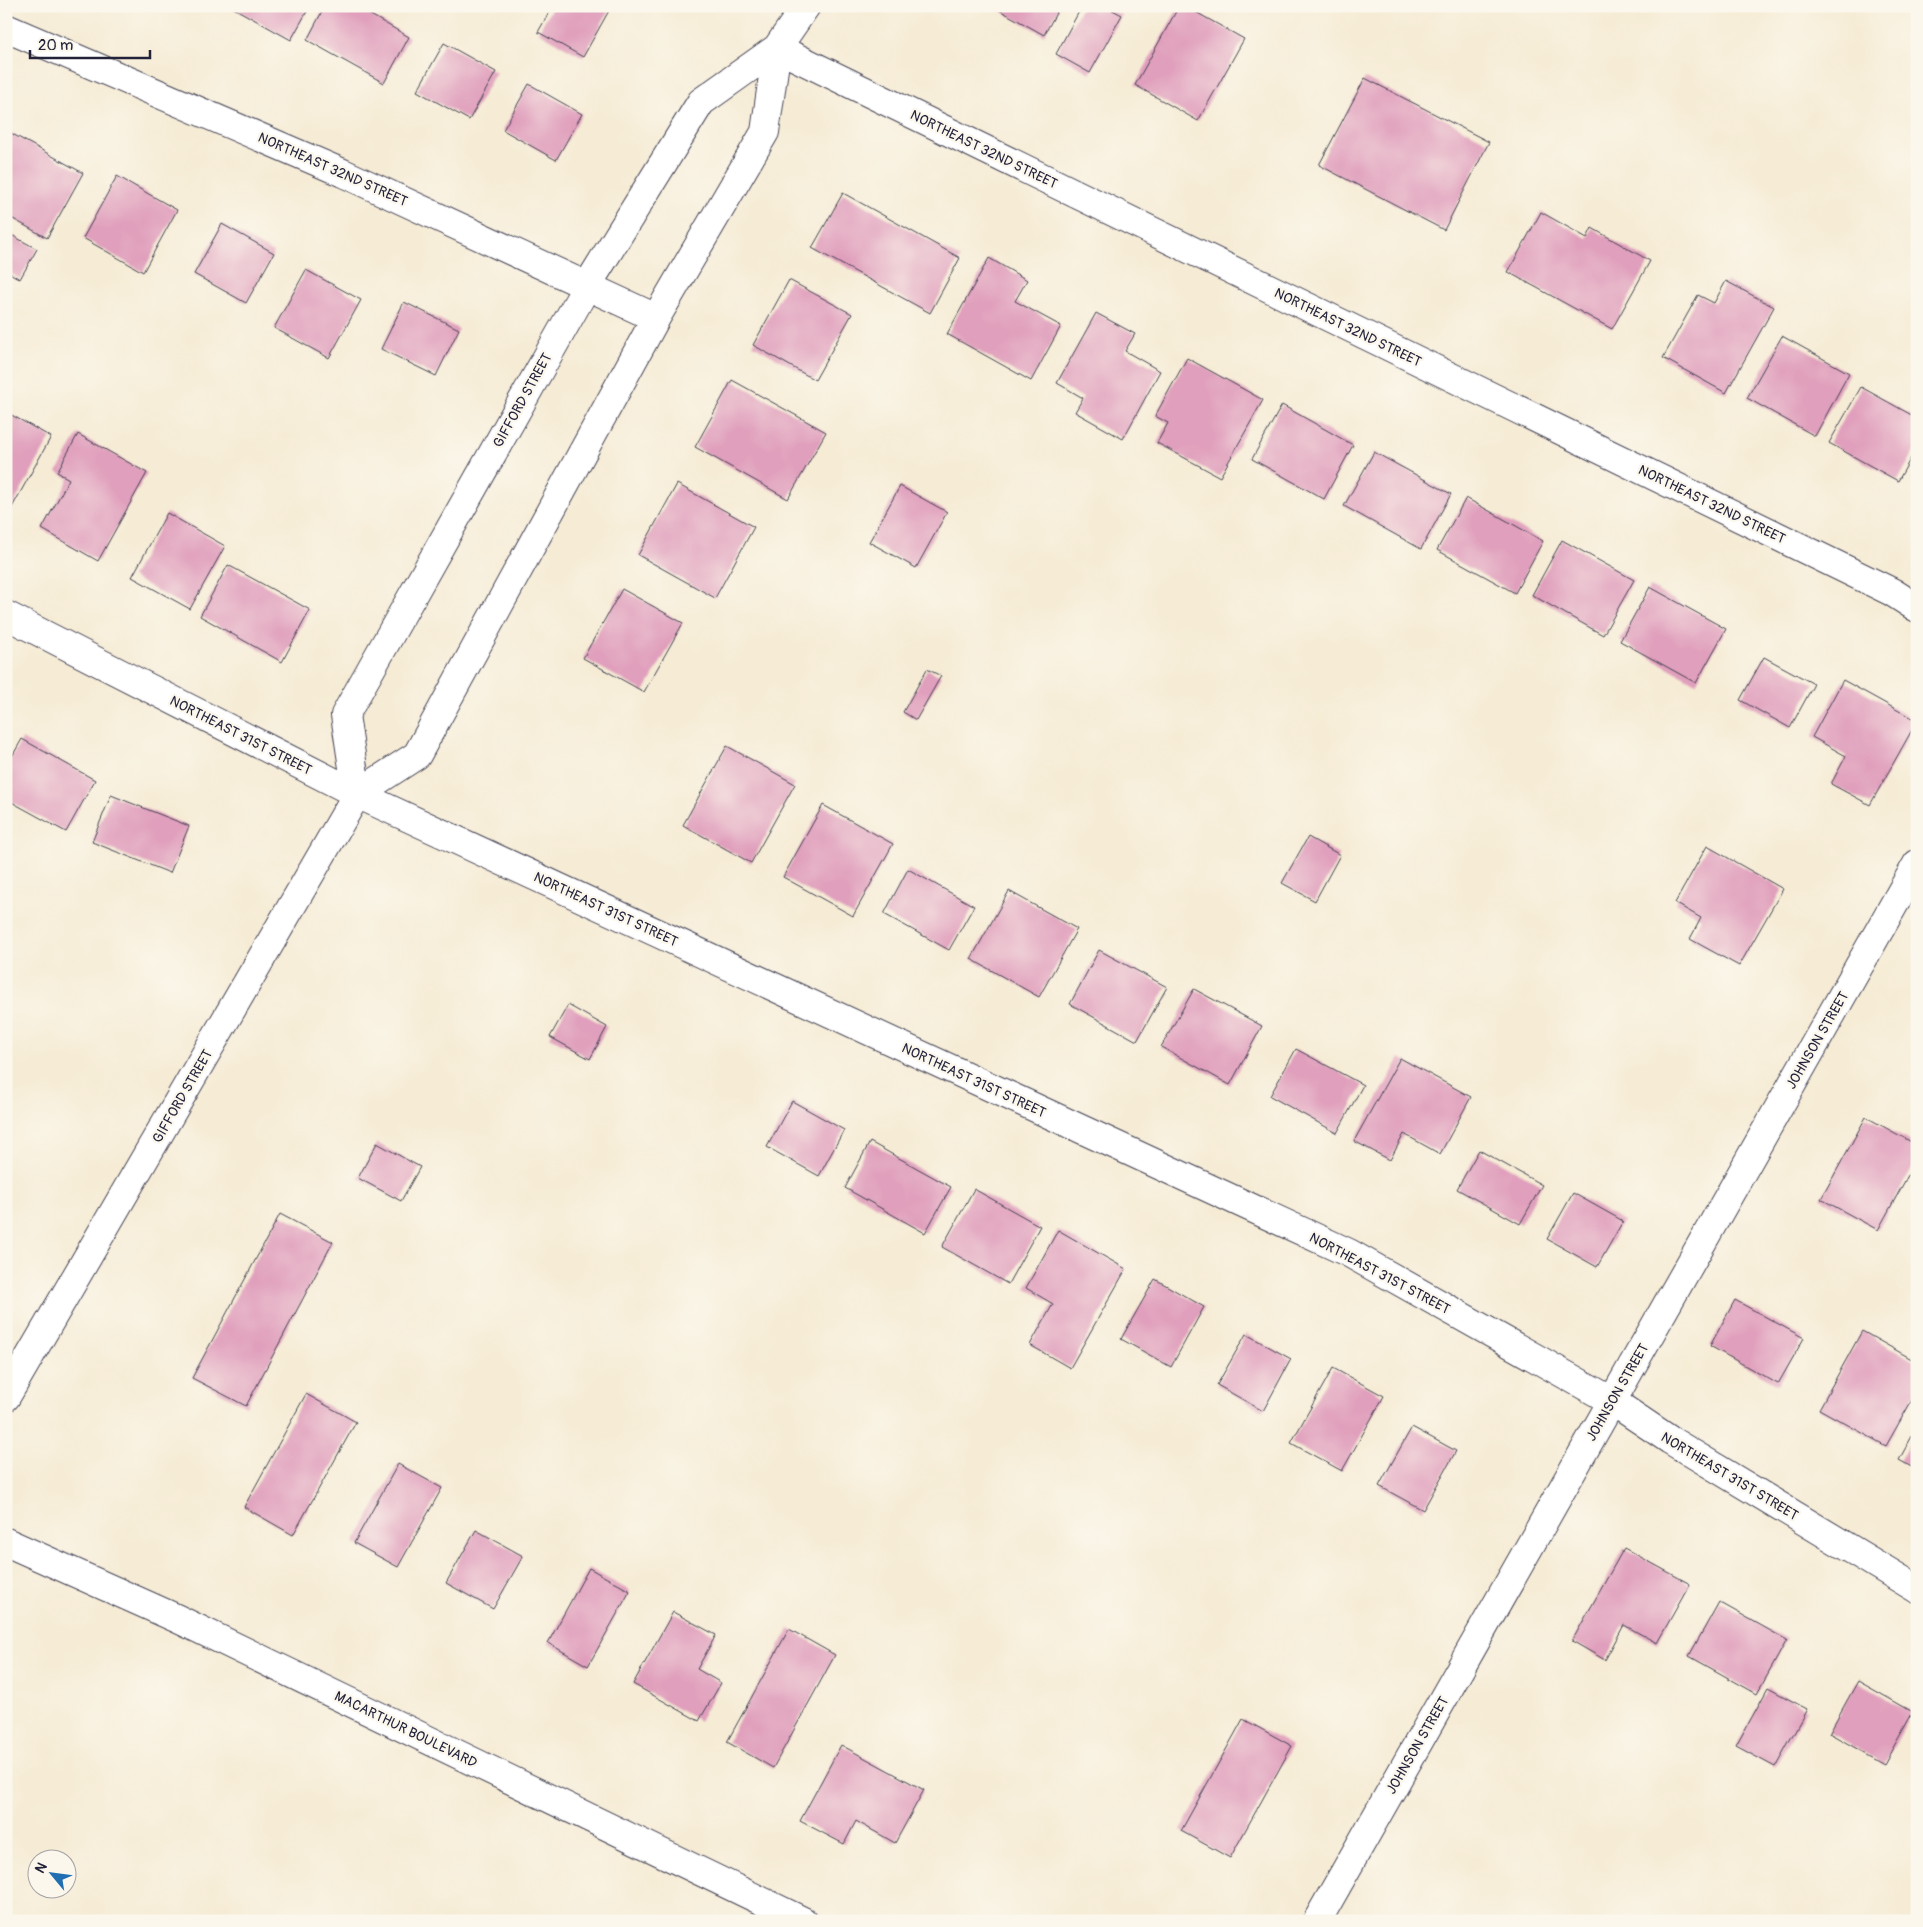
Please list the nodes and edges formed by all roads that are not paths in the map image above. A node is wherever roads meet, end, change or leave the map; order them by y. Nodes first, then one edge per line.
1 (11, 6) edge
2 (806, 6) edge
3 (6, 16) edge
4 (6, 28) edge
5 (777, 48) junction
6 (587, 286) junction
7 (656, 318) junction
8 (1917, 608) edge
9 (6, 615) edge
10 (357, 794) junction
11 (1917, 864) edge
12 (6, 1397) edge
13 (1612, 1401) junction
14 (6, 1542) edge
15 (1917, 1589) edge
16 (803, 1921) edge
17 (1317, 1921) edge

1 - 3 street
2 - 5 street, GIFFORD STREET
4 - 6 street, NORTHEAST 32ND STREET
5 - 6 street, GIFFORD STREET
5 - 7 street, GIFFORD STREET
5 - 8 street, NORTHEAST 32ND STREET
6 - 7 street, NORTHEAST 32ND STREET
6 - 10 street, GIFFORD STREET
7 - 10 street, GIFFORD STREET
9 - 10 street, NORTHEAST 31ST STREET
10 - 12 street, GIFFORD STREET
10 - 13 street, NORTHEAST 31ST STREET
11 - 13 street, JOHNSON STREET
13 - 15 street, NORTHEAST 31ST STREET
13 - 17 street, JOHNSON STREET
14 - 16 street, MACARTHUR BOULEVARD

